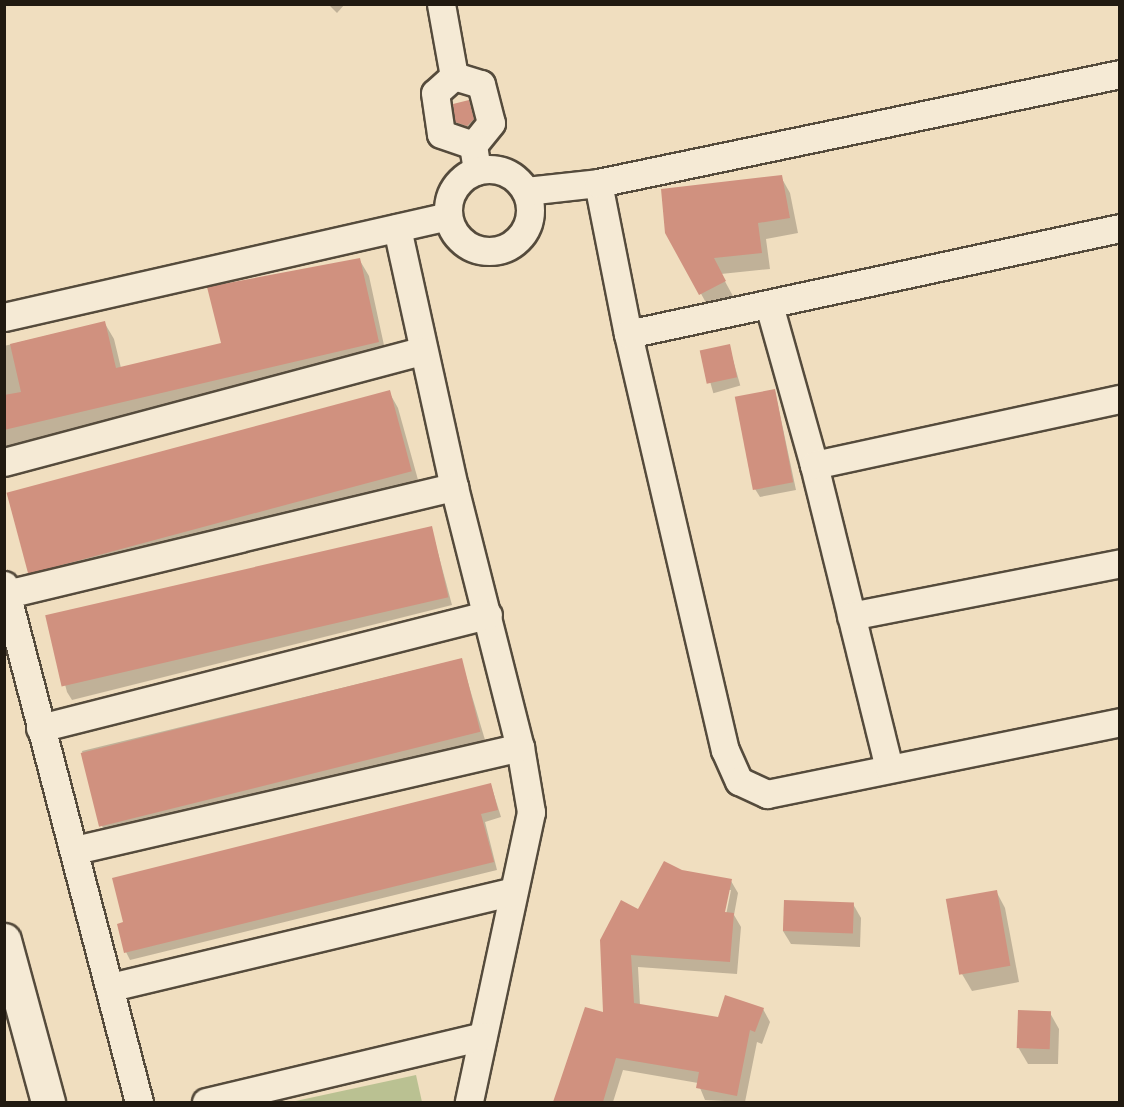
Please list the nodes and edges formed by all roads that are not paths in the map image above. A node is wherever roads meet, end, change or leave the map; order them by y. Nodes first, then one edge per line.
1 (441, 4) edge
2 (1119, 74) edge
3 (454, 76) junction
4 (475, 158) junction
5 (598, 183) junction
6 (526, 191) junction
7 (447, 216) junction
8 (397, 228) junction
9 (1119, 228) edge
10 (769, 305) junction
11 (4, 317) edge
12 (628, 334) junction
13 (423, 351) junction
14 (1119, 399) edge
15 (4, 462) edge
16 (814, 465) junction
17 (454, 487) junction
18 (1119, 563) edge
19 (6, 590) edge
20 (488, 615) junction
21 (851, 616) junction
22 (1119, 722) edge
23 (40, 728) junction
24 (520, 747) junction
25 (889, 768) junction
26 (75, 850) junction
27 (513, 891) junction
28 (4, 940) edge
29 (111, 987) junction
30 (15, 1023) edge
31 (482, 1036) junction
32 (48, 1102) edge
33 (139, 1102) edge
34 (206, 1102) edge
35 (469, 1102) edge

1 - 3 street
2 - 5 street
3 - 4 street
3 - 4 street
4 - 6 street
4 - 7 street
5 - 6 street
5 - 12 street
6 - 7 street
7 - 8 street
8 - 11 street
8 - 13 street
9 - 10 street
10 - 12 street
10 - 16 street
12 - 25 street
13 - 15 street
13 - 17 street
14 - 16 street
16 - 21 street
17 - 19 street
17 - 20 street
18 - 21 street
19 - 23 street
20 - 23 street
20 - 24 street
21 - 25 street
22 - 25 street
23 - 26 street
24 - 26 street
24 - 27 street
26 - 29 street
27 - 29 street
27 - 31 street
28 - 30 street
29 - 33 street
30 - 32 street
31 - 34 street
31 - 35 street

